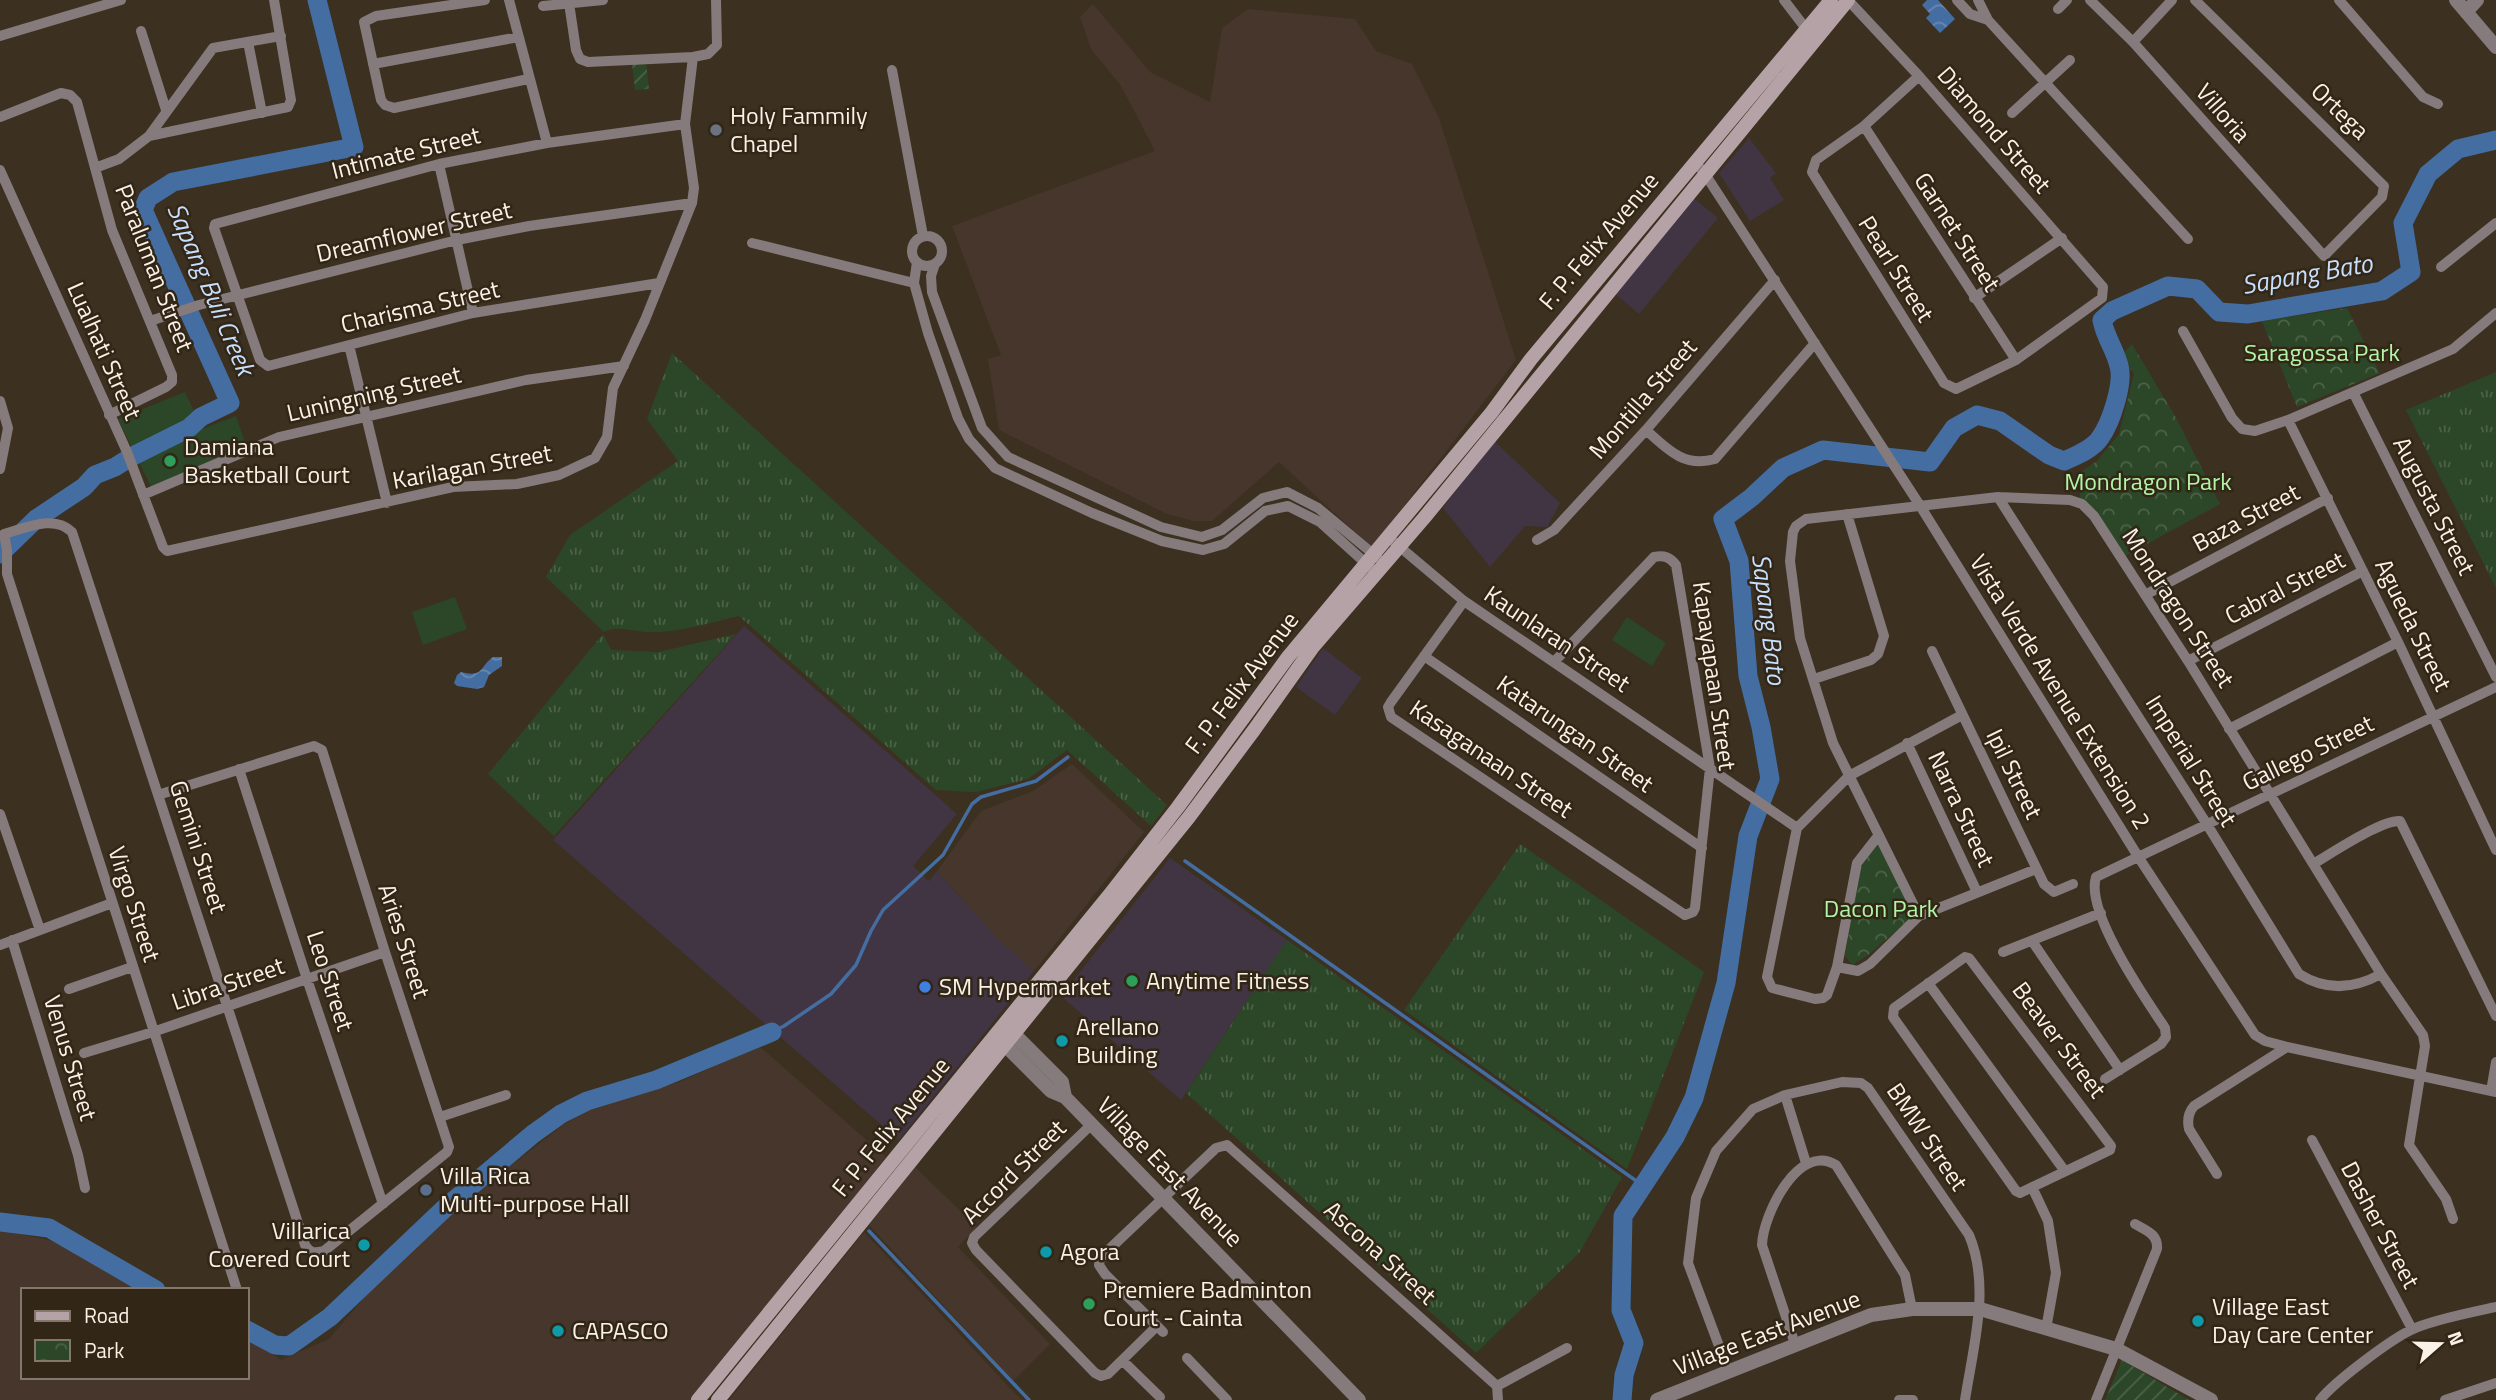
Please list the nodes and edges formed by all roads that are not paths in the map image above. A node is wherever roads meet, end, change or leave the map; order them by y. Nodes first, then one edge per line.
1 (121, 0) edge
2 (274, 0) edge
3 (485, 0) edge
4 (509, 0) edge
5 (603, 0) edge
6 (716, 0) edge
7 (1784, 0) edge
8 (1831, 0) edge
9 (1848, 0) edge
10 (1957, 0) edge
11 (1978, 0) edge
12 (2067, 0) edge
13 (2090, 0) edge
14 (2172, 0) edge
15 (2195, 0) edge
16 (2339, 0) edge
17 (2456, 0) edge
18 (2477, 0) edge
19 (569, 3) junction
20 (90, 5) edge
21 (543, 6) dead end
22 (2058, 9) dead end
23 (2466, 12) junction
24 (1988, 20) junction
25 (141, 31) dead end
26 (1812, 35) junction
27 (0, 36) edge
28 (281, 36) junction
29 (519, 37) junction
30 (248, 42) junction
31 (2133, 42) junction
32 (2496, 47) edge
33 (693, 57) junction
34 (2070, 60) dead end
35 (373, 64) junction
36 (892, 71) dead end
37 (1919, 76) junction
38 (528, 79) junction
39 (2045, 83) junction
40 (1759, 98) junction
41 (2438, 104) dead end
42 (166, 110) junction
43 (262, 113) junction
44 (2012, 113) dead end
45 (0, 117) edge
46 (685, 124) junction
47 (1864, 126) junction
48 (149, 136) junction
49 (547, 143) junction
50 (1695, 162) junction
51 (439, 164) junction
52 (96, 168) junction
53 (0, 170) edge
54 (1705, 174) junction
55 (692, 203) junction
56 (2496, 223) edge
57 (923, 236) junction
58 (2062, 238) junction
59 (2188, 239) dead end
60 (457, 240) junction
61 (752, 243) dead end
62 (2322, 256) joint
63 (917, 262) junction
64 (935, 264) junction
65 (2441, 267) dead end
66 (1775, 279) junction
67 (659, 283) junction
68 (914, 283) junction
69 (238, 296) junction
70 (1974, 298) junction
71 (473, 313) junction
72 (2496, 313) edge
73 (150, 321) junction
74 (2183, 331) dead end
75 (1815, 343) junction
76 (349, 345) junction
77 (2016, 360) junction
78 (624, 366) junction
79 (2353, 392) junction
80 (0, 401) edge
81 (109, 415) junction
82 (368, 418) junction
83 (2288, 420) junction
84 (982, 428) junction
85 (1646, 430) junction
86 (969, 439) junction
87 (0, 468) edge
88 (143, 495) junction
89 (1998, 497) junction
90 (2328, 498) junction
91 (1100, 499) junction
92 (387, 503) junction
93 (1919, 504) junction
94 (1092, 513) junction
95 (1847, 514) junction
96 (1388, 537) junction
97 (5, 540) edge
98 (1537, 540) dead end
99 (1400, 546) junction
100 (167, 551) joint
101 (1369, 558) junction
102 (1381, 568) junction
103 (2364, 571) junction
104 (7, 574) junction
105 (0, 586) edge
106 (2145, 595) junction
107 (1464, 601) junction
108 (2398, 642) junction
109 (1932, 651) dead end
110 (1424, 656) junction
111 (2188, 661) junction
112 (1554, 662) junction
113 (2496, 677) edge
114 (1814, 680) junction
115 (2496, 687) edge
116 (1962, 715) junction
117 (2434, 715) junction
118 (2230, 729) junction
119 (1907, 743) junction
120 (1710, 768) junction
121 (239, 769) junction
122 (1849, 776) junction
123 (2272, 794) junction
124 (158, 795) junction
125 (0, 814) edge
126 (2207, 826) junction
127 (1797, 828) junction
128 (1878, 836) junction
129 (1702, 848) junction
130 (2496, 850) edge
131 (2139, 858) junction
132 (2314, 864) junction
133 (2036, 869) junction
134 (2073, 884) dead end
135 (1977, 892) junction
136 (112, 903) junction
137 (2101, 913) junction
138 (1685, 915) joint
139 (1919, 916) junction
140 (40, 930) junction
141 (12, 940) junction
142 (2032, 941) junction
143 (0, 945) edge
144 (2003, 952) dead end
145 (385, 953) junction
146 (132, 967) junction
147 (1838, 967) junction
148 (2381, 974) junction
149 (307, 979) junction
150 (1928, 983) junction
151 (69, 989) dead end
152 (228, 1006) junction
153 (2496, 1016) edge
154 (153, 1032) junction
155 (1004, 1034) junction
156 (2287, 1047) junction
157 (84, 1053) dead end
158 (2496, 1062) edge
159 (2120, 1070) junction
160 (2421, 1075) junction
161 (2105, 1079) dead end
162 (2493, 1091) edge
163 (506, 1094) dead end
164 (1785, 1095) junction
165 (440, 1116) junction
166 (1093, 1124) junction
167 (2312, 1140) dead end
168 (1806, 1163) junction
169 (2064, 1170) junction
170 (2217, 1174) dead end
171 (2032, 1187) junction
172 (85, 1188) dead end
173 (1163, 1197) junction
174 (383, 1204) junction
175 (2453, 1219) dead end
176 (2135, 1224) dead end
177 (236, 1288) edge
178 (2496, 1307) edge
179 (1912, 1309) junction
180 (1980, 1309) junction
181 (2046, 1329) junction
182 (2412, 1329) junction
183 (1795, 1344) junction
184 (1567, 1348) dead end
185 (2116, 1349) junction
186 (1187, 1358) dead end
187 (1123, 1361) junction
188 (1728, 1370) junction
189 (2496, 1383) edge
190 (1497, 1386) junction
191 (1160, 1396) dead end
192 (698, 1400) edge
193 (718, 1400) edge
194 (1227, 1400) edge
195 (1359, 1400) edge
196 (1498, 1400) edge
197 (1657, 1400) edge
198 (1899, 1400) edge
199 (1913, 1400) edge
200 (1965, 1400) edge
201 (2096, 1400) edge
202 (2211, 1400) edge
203 (2320, 1400) edge
204 (2445, 1400) edge

1 - 20 street
2 - 28 street
3 - 35 street
4 - 29 street
5 - 19 street
6 - 33 street
7 - 26 street
8 - 26 main road, F. P. Felix Avenue
9 - 26 main road, F. P. Felix Avenue
9 - 37 street, Diamond Street
10 - 24 street
11 - 24 street
12 - 22 street
13 - 31 street, Villoria
14 - 31 street
15 - 62 street, Ortega
16 - 41 street
17 - 23 street
18 - 23 street
19 - 21 street
19 - 33 street
20 - 27 street
23 - 32 street
24 - 39 street
25 - 42 street
26 - 40 main road, F. P. Felix Avenue
28 - 30 street
28 - 43 street
29 - 35 street
29 - 38 street
30 - 42 street
30 - 43 street
31 - 62 street, Villoria
33 - 46 street
34 - 39 street
35 - 38 street
36 - 57 street
37 - 47 street
37 - 58 street, Diamond Street
38 - 49 street
39 - 44 street
39 - 59 street
40 - 50 main road, F. P. Felix Avenue
40 - 54 main road, F. P. Felix Avenue
42 - 48 street
43 - 48 street
45 - 52 street, Paraluman Street
46 - 49 street, Intimate Street
46 - 55 street
47 - 70 street, Garnet Street
47 - 77 street, Pearl Street
48 - 52 street
49 - 51 street, Intimate Street
50 - 54 street, Vista Verde Avenue Extension 2
50 - 96 main road, F. P. Felix Avenue
51 - 60 street
51 - 69 street, Intimate Street
52 - 73 street, Paraluman Street
53 - 81 street, Lualhati Street
54 - 66 street, Vista Verde Avenue Extension 2
54 - 99 main road, F. P. Felix Avenue
55 - 60 street, Dreamflower Street
55 - 67 street
56 - 65 street
57 - 63 street
57 - 64 street
58 - 70 street
58 - 77 street, Diamond Street
60 - 69 street, Dreamflower Street
60 - 71 street
61 - 68 street
63 - 64 street
63 - 68 street
64 - 84 street
66 - 75 street, Vista Verde Avenue Extension 2
66 - 85 street, Montilla Street
67 - 71 street, Charisma Street
67 - 78 street
68 - 86 street
69 - 73 street, Dreamflower Street
69 - 76 street, Charisma Street
70 - 77 street, Garnet Street
71 - 76 street, Charisma Street
72 - 79 street
73 - 81 street, Paraluman Street
74 - 83 street
75 - 85 street
75 - 93 street, Vista Verde Avenue Extension 2
76 - 82 street
78 - 82 street, Luningning Street
78 - 92 street, Karilagan Street
79 - 83 street
79 - 113 street, Augusta Street
80 - 87 street
81 - 88 street, Lualhati Street
82 - 88 street, Luningning Street
82 - 92 street
83 - 90 street, Agueda Street
84 - 86 street
84 - 91 street
85 - 98 street, Montilla Street
86 - 94 street
88 - 100 street, Lualhati Street
89 - 93 street, Mondragon Street
89 - 106 street, Mondragon Street
89 - 126 street, Imperial Street
90 - 103 street, Agueda Street
90 - 106 street, Baza Street
91 - 94 street
91 - 101 street
92 - 100 street, Karilagan Street
93 - 95 street, Mondragon Street
93 - 131 street, Vista Verde Avenue Extension 2
94 - 101 street
95 - 114 street, Mondragon Street
95 - 114 street
96 - 99 street, Kaunlaran Street
96 - 101 main road, F. P. Felix Avenue
97 - 104 street, Virgo Street
97 - 124 street, Gemini Street
99 - 102 main road, F. P. Felix Avenue
99 - 107 street, Kaunlaran Street
101 - 102 street
101 - 155 main road, F. P. Felix Avenue
102 - 155 main road, F. P. Felix Avenue
103 - 108 street, Agueda Street
103 - 111 street, Cabral Street
104 - 105 street
104 - 136 street, Virgo Street
106 - 111 street, Mondragon Street
107 - 110 street, Kasaganaan Street
107 - 112 street, Kaunlaran Street
108 - 117 street, Agueda Street
108 - 118 street
109 - 116 street, Ipil Street
110 - 129 street, Katarungan Street
110 - 138 street, Kasaganaan Street
111 - 118 street, Mondragon Street
112 - 120 street, Kaunlaran Street
112 - 120 street, Kapayapaan Street
114 - 122 street, Mondragon Street
115 - 117 street, Gallego Street
116 - 119 street
116 - 133 street, Ipil Street
117 - 123 street, Gallego Street
117 - 130 street, Agueda Street
118 - 123 street, Mondragon Street
119 - 122 street
119 - 135 street, Narra Street
120 - 127 street, Kaunlaran Street
120 - 129 street, Kapayapaan Street
121 - 124 street
121 - 145 street, Aries Street
121 - 149 street, Leo Street
122 - 127 street
122 - 128 street, Mondragon Street
123 - 126 street, Gallego Street
123 - 132 street, Mondragon Street
124 - 152 street, Gemini Street
125 - 140 street
126 - 131 street, Gallego Street
126 - 148 street, Imperial Street
127 - 147 street
128 - 139 street, Mondragon Street
128 - 147 street
129 - 138 street, Kapayapaan Street
131 - 137 street, Gallego Street
131 - 156 street, Vista Verde Avenue Extension 2
132 - 148 street, Mondragon Street
132 - 153 street
133 - 134 street, Ipil Street
133 - 135 street
135 - 139 street
136 - 140 street
136 - 146 street, Virgo Street
137 - 142 street
137 - 159 street, Gallego Street
139 - 147 street
140 - 141 street
141 - 143 street
141 - 172 street, Venus Street
142 - 144 street
142 - 159 street
145 - 149 street, Libra Street
145 - 165 street, Aries Street
146 - 151 street
146 - 154 street, Virgo Street
148 - 160 street, Mondragon Street
149 - 152 street, Libra Street
149 - 174 street, Leo Street
150 - 169 street
150 - 169 street, Beaver Street
150 - 171 street, Beaver Street
152 - 154 street, Libra Street
152 - 174 street, Gemini Street
154 - 157 street, Libra Street
154 - 177 street, Virgo Street
155 - 166 street, Village East Avenue
155 - 192 main road, F. P. Felix Avenue
155 - 193 main road, F. P. Felix Avenue
156 - 160 street, Vista Verde Avenue Extension 2
156 - 170 street
158 - 162 street
159 - 161 street, Gallego Street
160 - 162 street, Vista Verde Avenue Extension 2
160 - 175 street, Mondragon Street
163 - 165 street
164 - 168 street
164 - 180 street, BMW Street
164 - 188 street, BMW Street
165 - 174 street, Aries Street
166 - 173 street, Village East Avenue
166 - 187 street, Accord Street
167 - 182 street, Dasher Street
168 - 179 street
168 - 183 street
169 - 171 street, Beaver Street
171 - 181 street
173 - 187 street, Accord Street
173 - 190 street, Ascona Street
173 - 195 street, Village East Avenue
176 - 185 street
178 - 182 street
179 - 180 street, Village East Avenue
179 - 183 street, Village East Avenue
180 - 181 street, Village East Avenue
180 - 200 street, BMW Street
181 - 185 street, Village East Avenue
182 - 203 street
183 - 188 street, Village East Avenue
184 - 190 street
185 - 201 street
185 - 202 street, Village East Avenue
186 - 194 street
187 - 191 street
188 - 197 street, Village East Avenue
189 - 204 street
190 - 196 street
198 - 199 street

